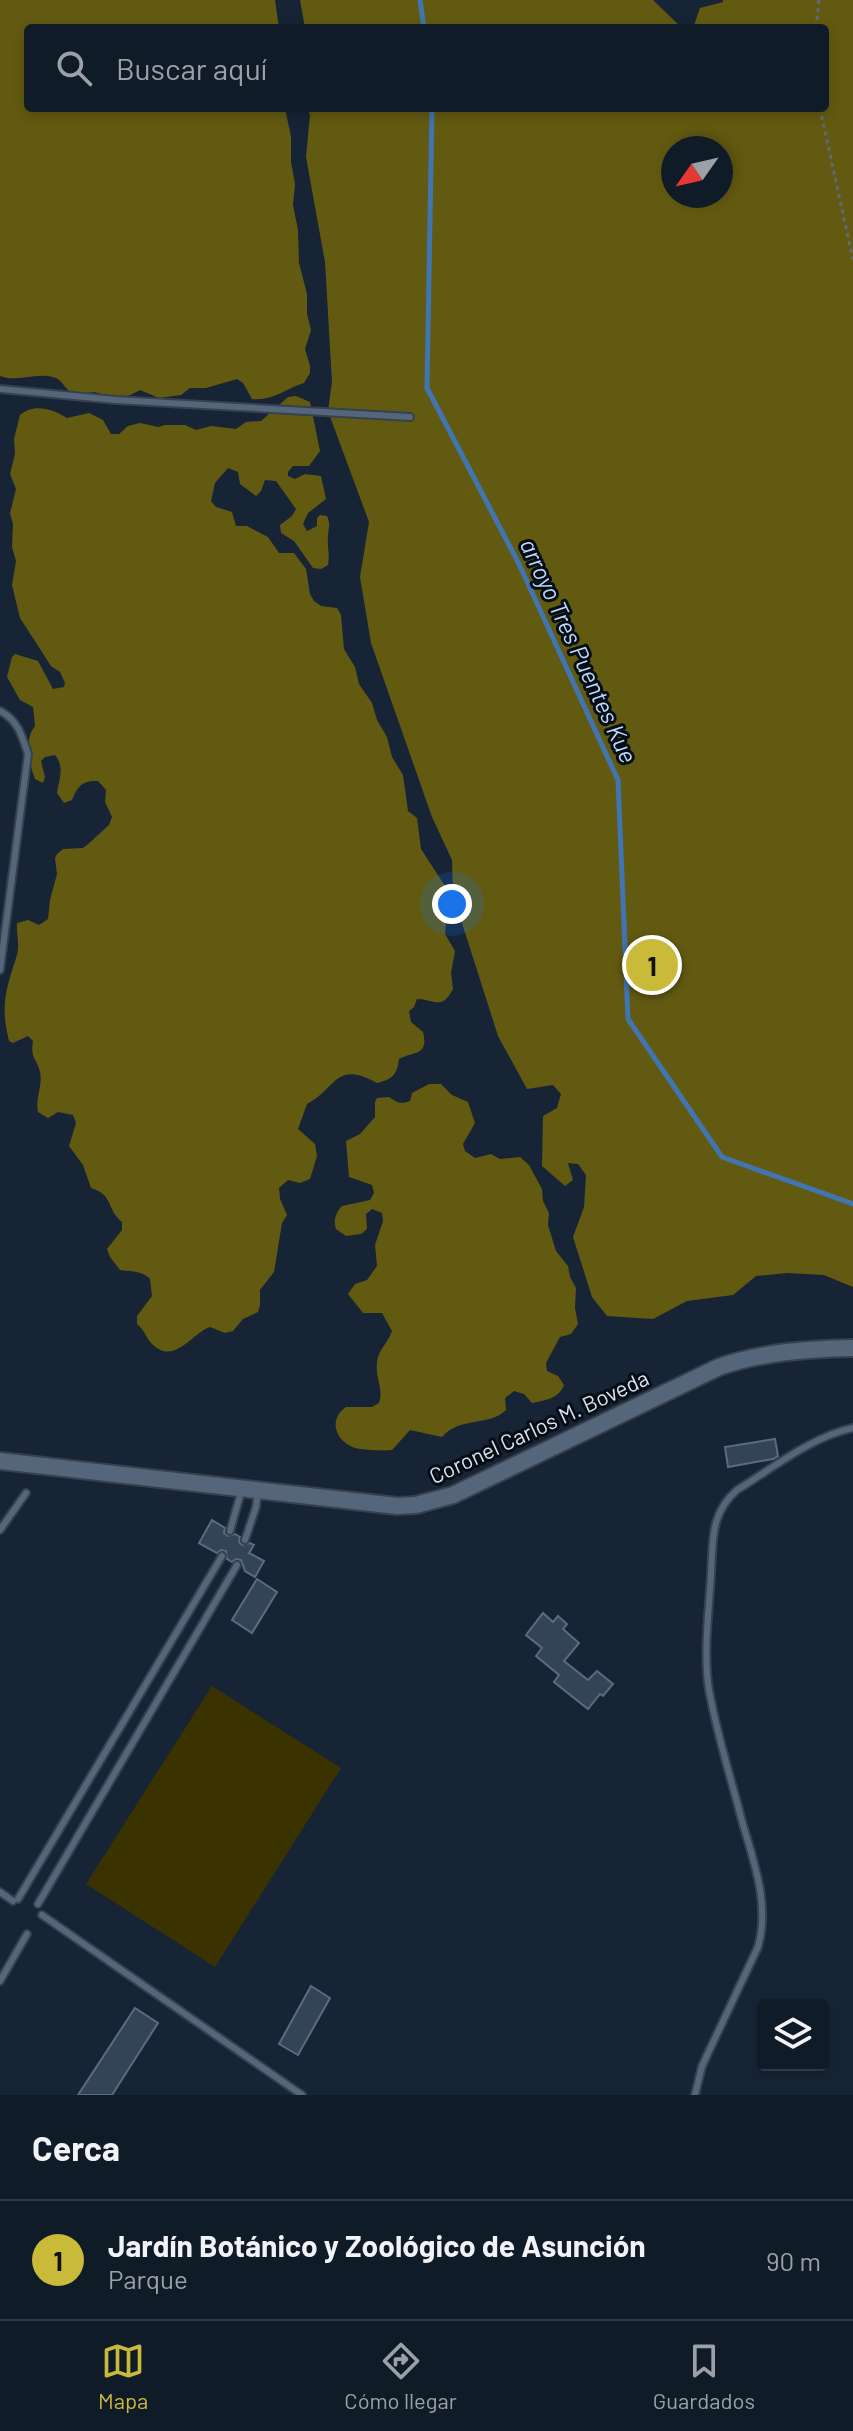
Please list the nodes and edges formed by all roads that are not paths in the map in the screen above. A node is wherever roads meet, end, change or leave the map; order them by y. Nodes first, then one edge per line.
1 (0, 389) edge
2 (410, 417) dead end
3 (0, 711) edge
4 (0, 970) edge
5 (853, 1348) edge
6 (853, 1428) edge
7 (0, 1461) edge
8 (250, 1490) junction
9 (26, 1493) dead end
10 (0, 1530) edge
11 (230, 1531) dead end
12 (245, 1540) dead end
13 (222, 1556) dead end
14 (237, 1565) dead end
15 (0, 1892) edge
16 (38, 1904) dead end
17 (42, 1915) dead end
18 (27, 1934) dead end
19 (0, 1981) edge
20 (302, 2095) edge
21 (695, 2095) edge

1 - 2 lane
3 - 4 lane
5 - 8 street, Coronel Carlos M. Boveda
6 - 21 lane
7 - 8 street, Coronel Carlos M. Boveda
8 - 11 lane
8 - 12 lane
9 - 10 lane
13 - 15 lane
14 - 16 lane
17 - 20 lane
18 - 19 lane

